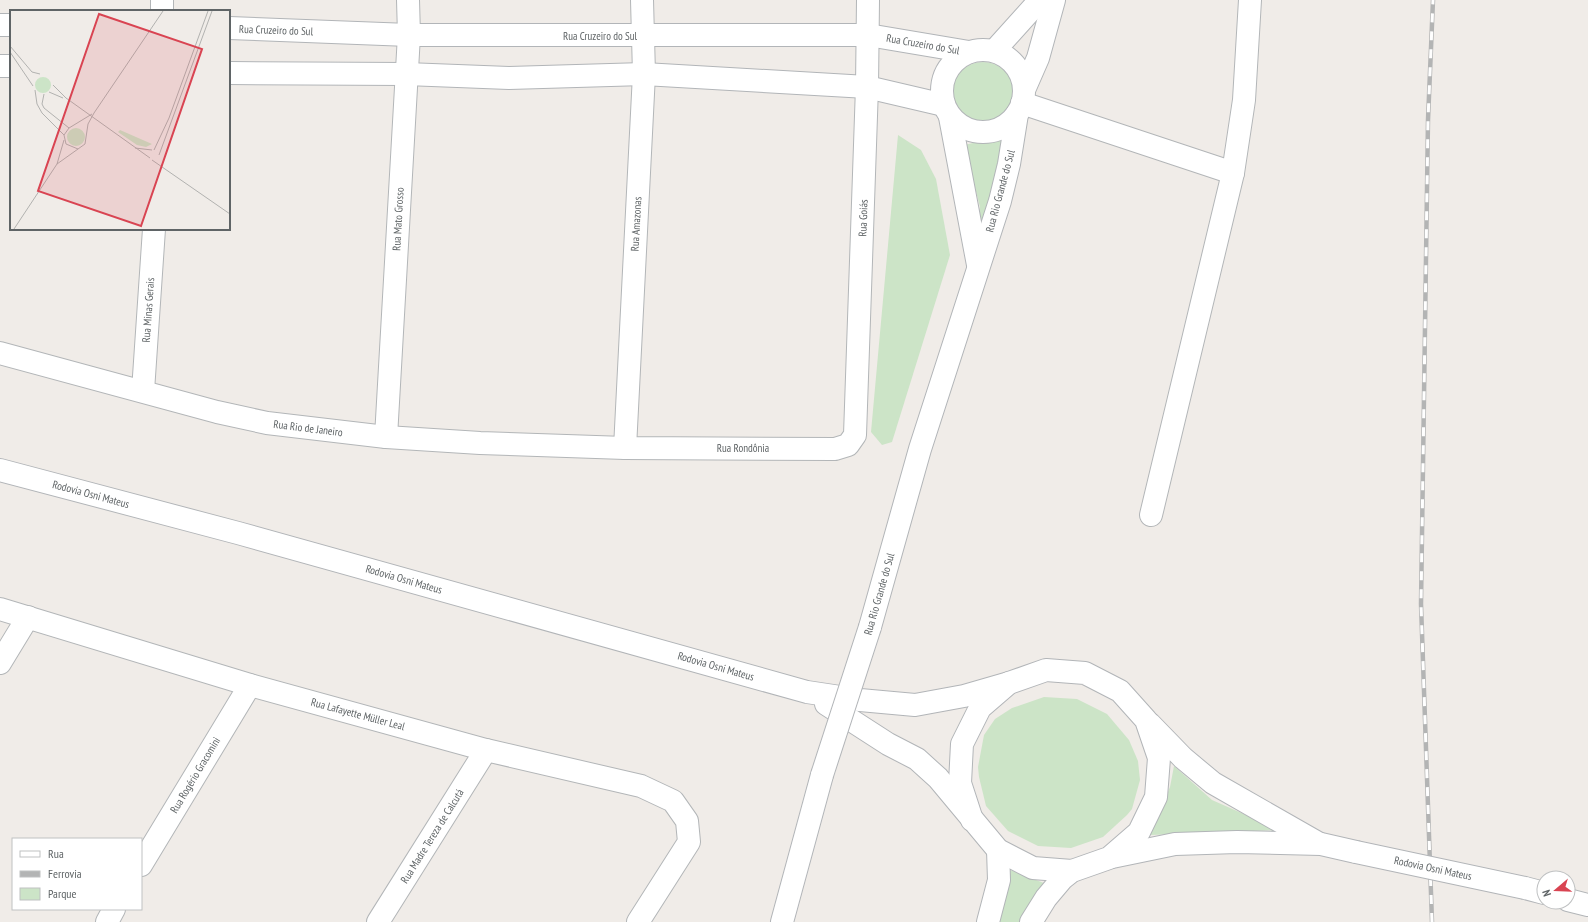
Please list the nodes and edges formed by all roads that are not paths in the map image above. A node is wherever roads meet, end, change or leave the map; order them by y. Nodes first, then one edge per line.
1 (408, 0) edge
2 (642, 0) edge
3 (868, 0) edge
4 (1040, 0) edge
5 (1054, 0) edge
6 (1250, 0) edge
7 (230, 28) edge
8 (409, 35) junction
9 (868, 35) junction
10 (643, 36) junction
11 (994, 51) junction
12 (969, 52) junction
13 (230, 73) edge
14 (406, 74) junction
15 (644, 74) junction
16 (867, 87) junction
17 (1021, 102) junction
18 (947, 111) junction
19 (1233, 173) junction
20 (154, 230) edge
21 (979, 266) junction
22 (0, 353) edge
23 (143, 391) junction
24 (855, 435) joint
25 (386, 437) junction
26 (625, 448) junction
27 (0, 470) edge
28 (1151, 515) dead end
29 (0, 609) edge
30 (28, 617) junction
31 (0, 664) edge
32 (1009, 683) junction
33 (250, 685) junction
34 (807, 692) junction
35 (1146, 720) junction
36 (486, 750) junction
37 (972, 820) junction
38 (1321, 844) junction
39 (998, 850) junction
40 (1109, 858) junction
41 (142, 863) edge
42 (1072, 871) junction
43 (1534, 890) edge
44 (1576, 902) edge
45 (1588, 905) edge
46 (113, 910) edge
47 (106, 922) edge
48 (378, 922) edge
49 (638, 922) edge
50 (782, 922) edge
51 (988, 922) edge
52 (1030, 922) edge

1 - 8 street, Rua Mato Grosso
2 - 10 street, Rua Amazonas
3 - 9 street, Rua Goiás
4 - 11 street
5 - 17 street, Rua Rio Grande do Sul
6 - 19 street
7 - 8 street, Rua Cruzeiro do Sul
8 - 10 street, Rua Cruzeiro do Sul
8 - 14 street, Rua Mato Grosso
9 - 10 street, Rua Cruzeiro do Sul
9 - 12 street, Rua Cruzeiro do Sul
9 - 16 street, Rua Goiás
10 - 15 street, Rua Amazonas
11 - 12 street
11 - 17 street
12 - 18 street
13 - 14 street
14 - 15 street
14 - 25 street, Rua Mato Grosso
15 - 16 street
15 - 26 street, Rua Amazonas
16 - 18 street
16 - 24 street, Rua Goiás
17 - 18 street
17 - 19 street
17 - 21 street, Rua Rio Grande do Sul
18 - 21 street, Rua Rio Grande do Sul
19 - 28 street
20 - 23 street, Rua Minas Gerais
21 - 50 street, Rua Rio Grande do Sul, bridge
22 - 23 street, Rua Rio de Janeiro
23 - 25 street, Rua Rio de Janeiro
24 - 26 street, Rua Rondônia
25 - 26 street, Rua Rio de Janeiro
27 - 34 street, Rodovia Osni Mateus
29 - 30 street, Rua Lafayette Müller Leal
30 - 31 street
30 - 33 street, Rua Lafayette Müller Leal
32 - 34 street, Rodovia Osni Mateus
32 - 35 street, Rodovia Osni Mateus
32 - 37 street
33 - 36 street, Rua Lafayette Müller Leal
33 - 41 street, Rua Rogério Gracomini
34 - 37 street, Rodovia Osni Mateus
35 - 38 street, Rodovia Osni Mateus
35 - 40 street
36 - 48 street, Rua Madre Tereza de Calcutá
36 - 49 street, Rua Lafayette Müller Leal
37 - 39 street, Rodovia Osni Mateus
38 - 40 street, Rodovia Osni Mateus
38 - 43 street, Rodovia Osni Mateus, bridge
39 - 42 street
39 - 51 street
40 - 42 street
42 - 52 street
44 - 45 street
46 - 47 street

